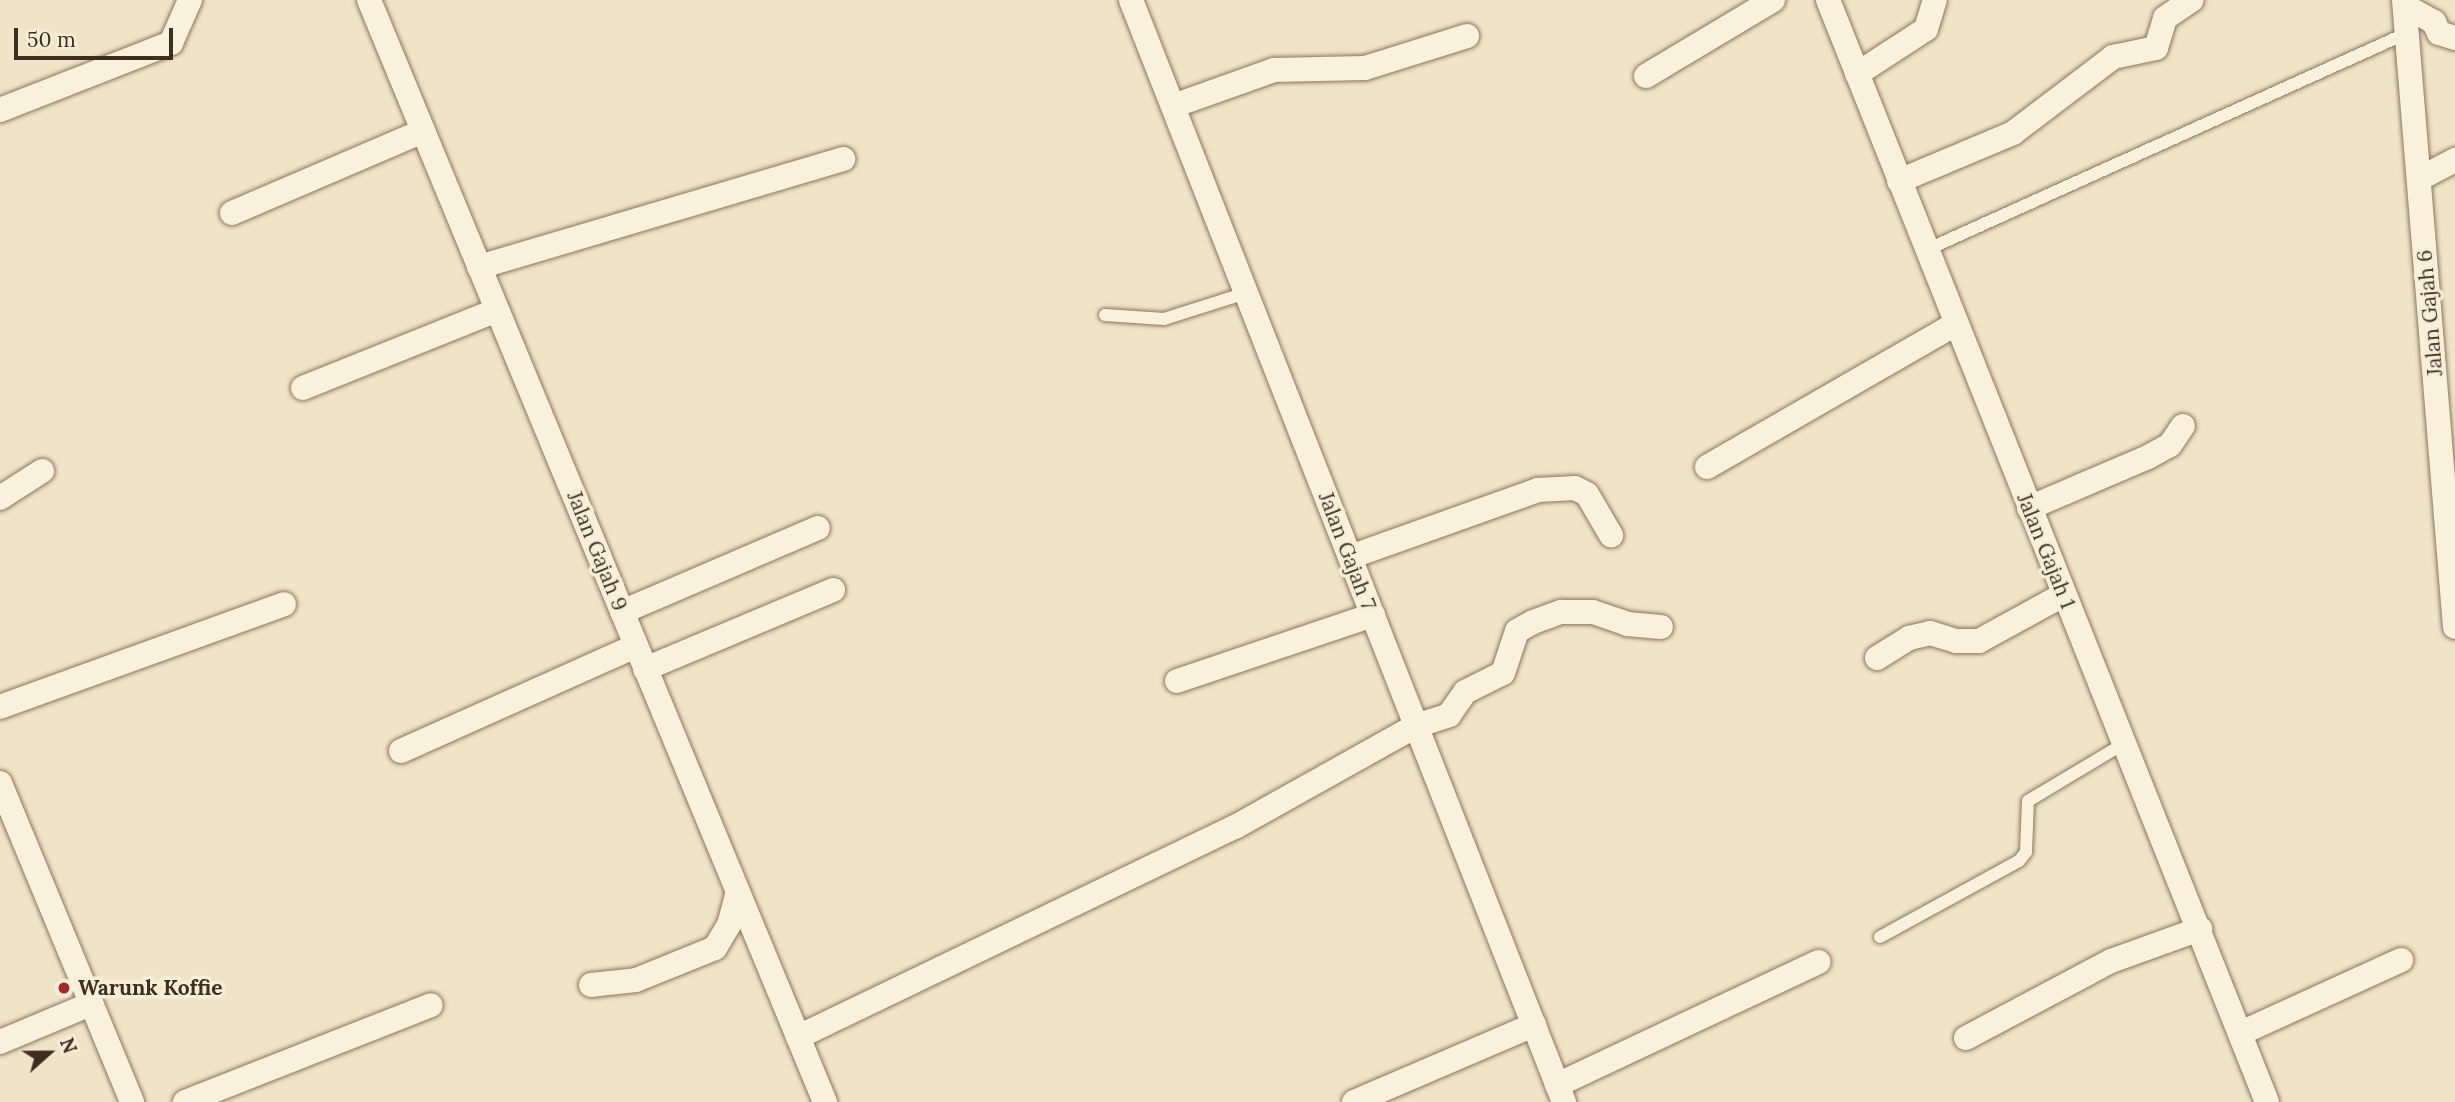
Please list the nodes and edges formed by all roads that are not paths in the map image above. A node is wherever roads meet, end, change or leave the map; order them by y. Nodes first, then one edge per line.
1 (190, 0) edge
2 (369, 0) edge
3 (1132, 0) edge
4 (1773, 0) edge
5 (1828, 0) edge
6 (1935, 0) edge
7 (2192, 0) edge
8 (2413, 11) edge
9 (1467, 36) dead end
10 (2455, 38) edge
11 (1857, 74) junction
12 (1646, 76) dead end
13 (1173, 106) junction
14 (0, 110) edge
15 (423, 131) junction
16 (843, 159) dead end
17 (2455, 160) edge
18 (2419, 179) junction
19 (1899, 181) junction
20 (232, 213) dead end
21 (1926, 250) junction
22 (480, 268) junction
23 (1246, 293) junction
24 (497, 310) junction
25 (1105, 315) dead end
26 (1956, 324) junction
27 (303, 388) dead end
28 (2183, 426) dead end
29 (1707, 467) dead end
30 (42, 471) dead end
31 (0, 498) edge
32 (2029, 508) junction
33 (818, 528) dead end
34 (1611, 535) dead end
35 (1350, 557) junction
36 (833, 590) dead end
37 (2063, 595) junction
38 (284, 604) dead end
39 (622, 611) junction
40 (1373, 615) junction
41 (1661, 627) dead end
42 (2455, 627) edge
43 (641, 657) junction
44 (1877, 658) dead end
45 (1177, 681) dead end
46 (0, 707) edge
47 (1416, 726) junction
48 (2125, 743) junction
49 (401, 751) dead end
50 (0, 783) edge
51 (738, 892) junction
52 (2200, 929) junction
53 (1880, 937) dead end
54 (2401, 960) dead end
55 (1818, 962) dead end
56 (591, 985) dead end
57 (91, 1004) junction
58 (432, 1005) dead end
59 (1534, 1025) junction
60 (2241, 1034) junction
61 (798, 1037) junction
62 (1966, 1038) dead end
63 (0, 1042) edge
64 (1561, 1094) edge
65 (132, 1102) edge
66 (186, 1102) edge
67 (825, 1102) edge
68 (1354, 1102) edge
69 (2267, 1102) edge

1 - 14 street
2 - 15 street, Jalan Gajah 9
3 - 13 street, Jalan Gajah 7
4 - 12 street
5 - 11 street, Jalan Gajah 1
6 - 11 street
7 - 19 street
8 - 10 street
8 - 18 street, Jalan Gajah 6
8 - 21 lane
9 - 13 street
11 - 19 street, Jalan Gajah 1
13 - 23 street, Jalan Gajah 7
15 - 20 street
15 - 22 street, Jalan Gajah 9
16 - 22 street
17 - 18 street
18 - 42 street, Jalan Gajah 6
19 - 21 street, Jalan Gajah 1
21 - 26 street, Jalan Gajah 1
22 - 24 street, Jalan Gajah 9
23 - 25 lane
23 - 35 street, Jalan Gajah 7
24 - 27 street
24 - 39 street, Jalan Gajah 9
26 - 29 street
26 - 32 street, Jalan Gajah 1
28 - 32 street
30 - 31 street
32 - 37 street, Jalan Gajah 1
33 - 39 street
34 - 35 street
35 - 40 street, Jalan Gajah 7
36 - 43 street
37 - 44 street
37 - 48 street, Jalan Gajah 1
38 - 46 street
39 - 43 street, Jalan Gajah 9
40 - 45 street
40 - 47 street, Jalan Gajah 7
41 - 47 street
43 - 49 street
43 - 51 street, Jalan Gajah 9
47 - 59 street, Jalan Gajah 7
47 - 61 street
48 - 52 street, Jalan Gajah 1
48 - 53 lane
50 - 57 street
51 - 56 street
51 - 61 street, Jalan Gajah 9
52 - 60 street, Jalan Gajah 1
52 - 62 street
54 - 60 street
55 - 64 street
57 - 63 street
57 - 65 street
58 - 66 street
59 - 64 street, Jalan Gajah 7
59 - 68 street
60 - 69 street, Jalan Gajah 1
61 - 67 street, Jalan Gajah 9

